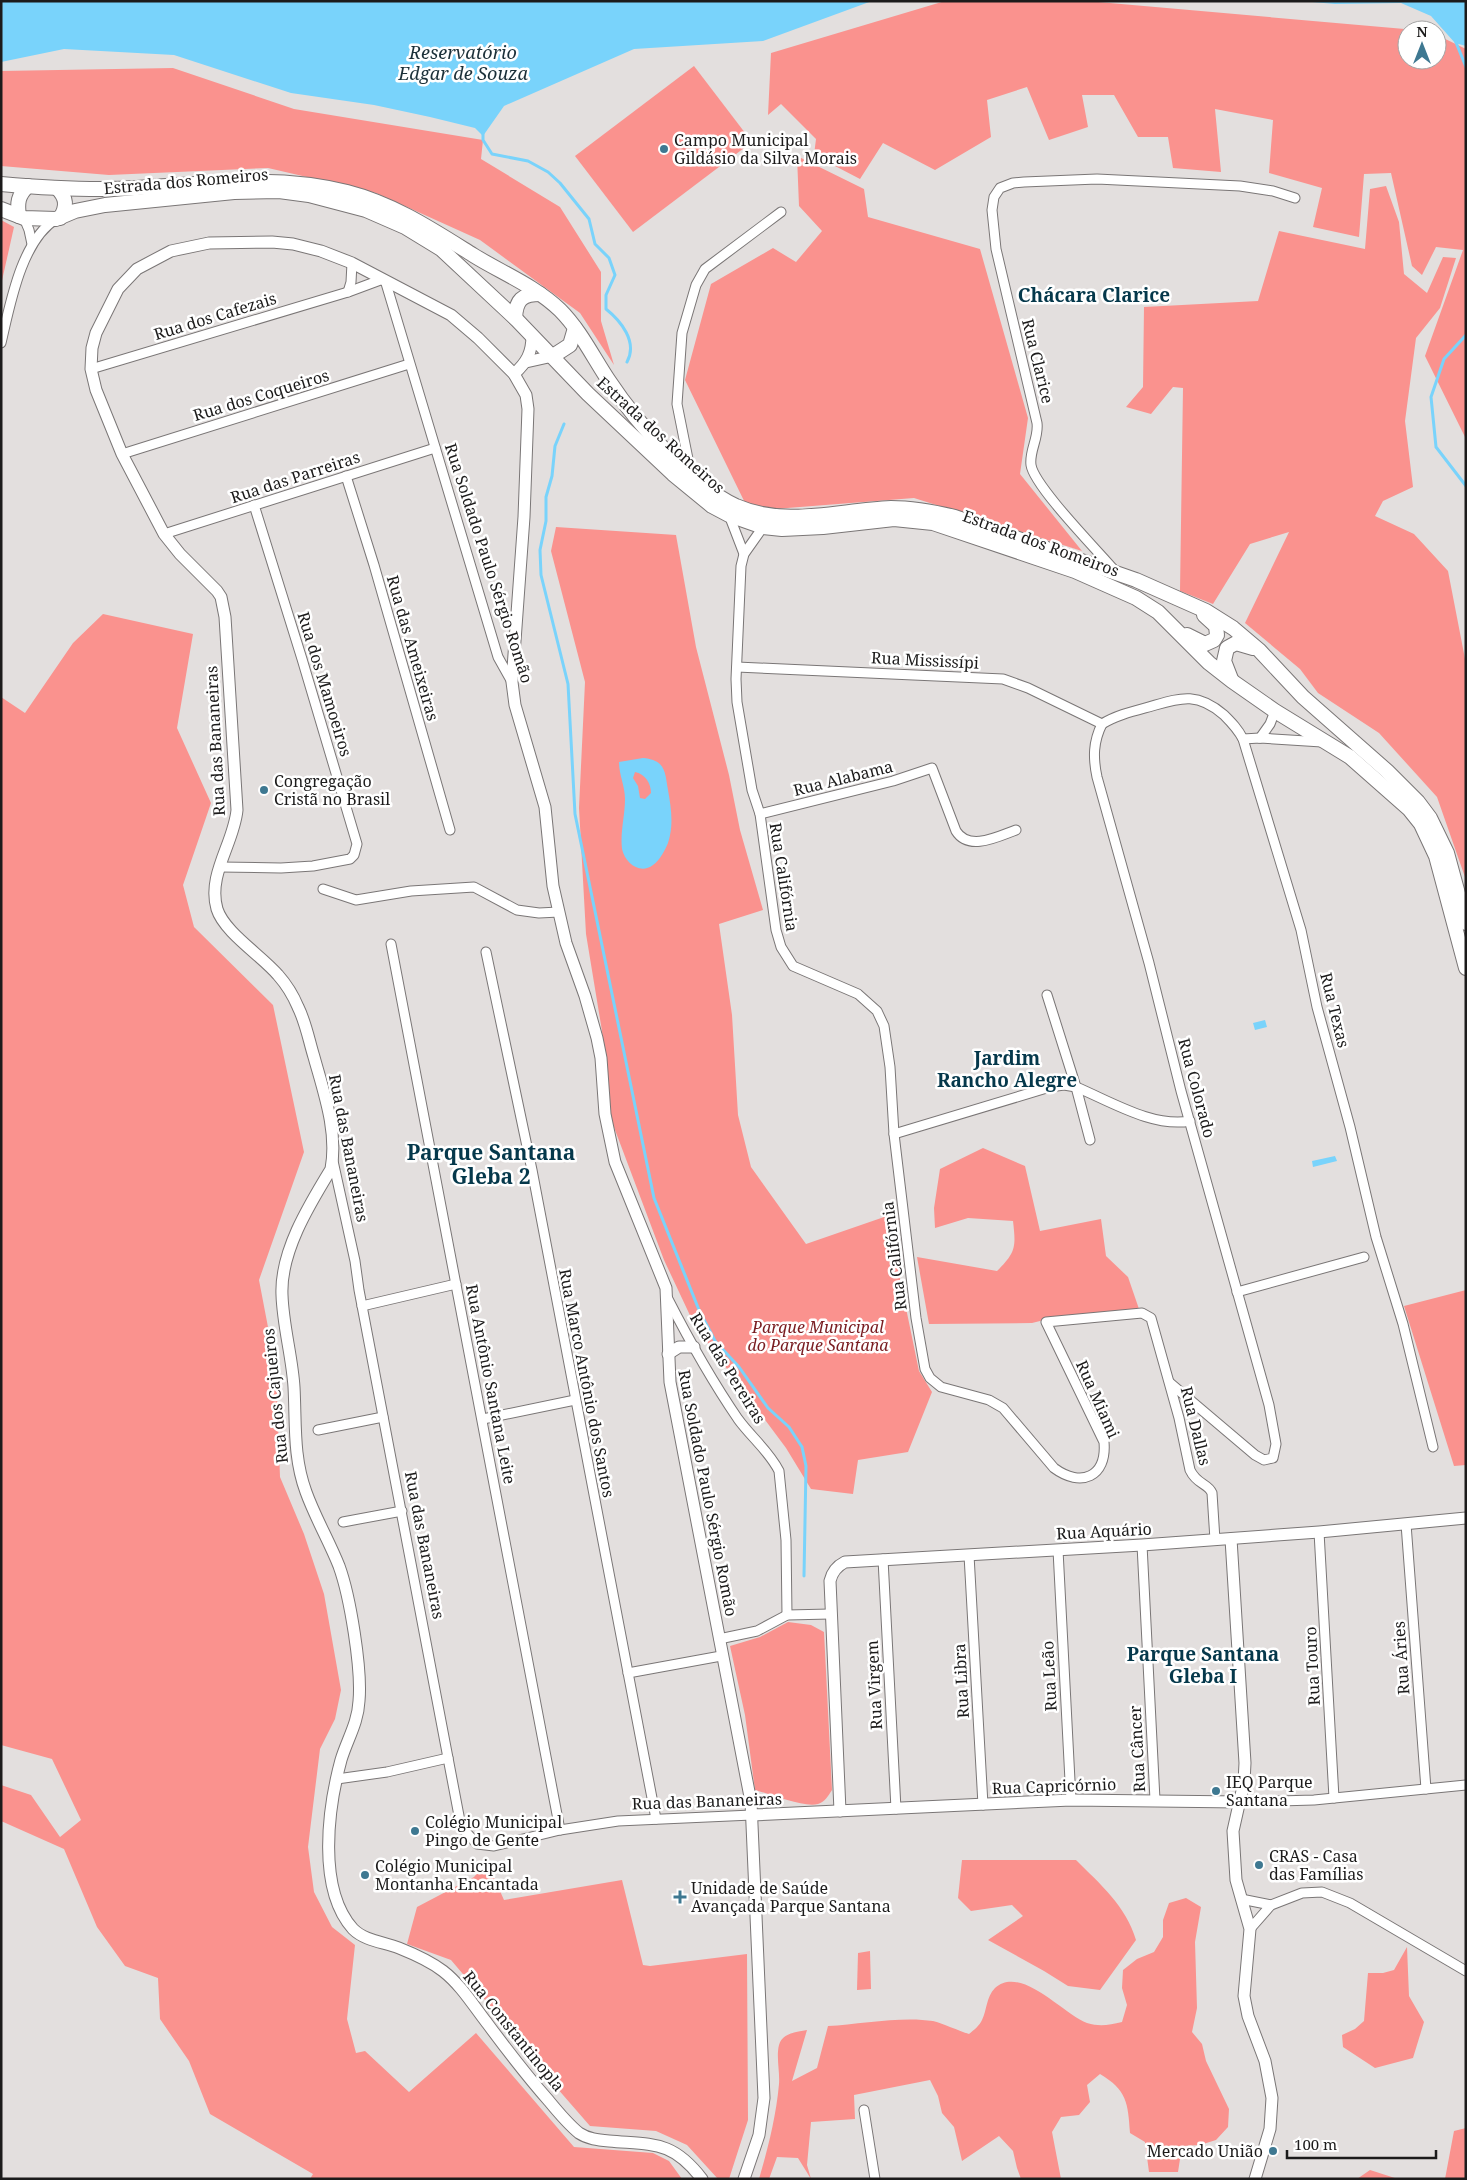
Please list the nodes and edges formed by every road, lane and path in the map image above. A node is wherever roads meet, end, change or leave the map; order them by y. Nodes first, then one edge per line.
1 (1, 184) edge
2 (28, 186) junction
3 (57, 188) junction
4 (1295, 198) dead end
5 (1, 209) edge
6 (781, 212) dead end
7 (21, 217) junction
8 (58, 218) junction
9 (32, 244) junction
10 (352, 263) junction
11 (384, 279) junction
12 (348, 292) junction
13 (540, 294) junction
14 (515, 318) junction
15 (575, 328) junction
16 (532, 335) junction
17 (1, 344) edge
18 (553, 356) junction
19 (526, 362) junction
20 (410, 364) junction
21 (91, 369) junction
22 (514, 374) junction
23 (435, 448) junction
24 (122, 454) junction
25 (691, 474) junction
26 (346, 476) junction
27 (254, 506) junction
28 (729, 515) junction
29 (764, 527) junction
30 (164, 534) junction
31 (744, 554) junction
32 (1116, 572) junction
33 (1192, 605) junction
34 (1179, 632) junction
35 (515, 647) junction
36 (1259, 650) junction
37 (498, 657) junction
38 (737, 667) junction
39 (1232, 681) junction
40 (512, 682) junction
41 (1275, 711) junction
42 (1102, 724) junction
43 (1260, 738) junction
44 (1243, 739) junction
45 (1328, 742) junction
46 (760, 814) junction
47 (450, 830) dead end
48 (1016, 830) dead end
49 (220, 867) junction
50 (323, 889) dead end
51 (558, 912) junction
52 (1466, 923) edge
53 (391, 944) dead end
54 (486, 952) dead end
55 (1466, 968) edge
56 (1047, 995) dead end
57 (1076, 1087) junction
58 (1190, 1121) junction
59 (894, 1134) junction
60 (1090, 1140) dead end
61 (333, 1158) junction
62 (1364, 1257) dead end
63 (456, 1284) junction
64 (1237, 1292) junction
65 (668, 1298) junction
66 (362, 1306) junction
67 (1046, 1322) joint
68 (694, 1347) junction
69 (668, 1354) junction
70 (1170, 1383) junction
71 (935, 1384) joint
72 (575, 1400) junction
73 (383, 1418) junction
74 (482, 1419) junction
75 (318, 1430) dead end
76 (1433, 1447) dead end
77 (402, 1511) junction
78 (1466, 1518) edge
79 (344, 1522) dead end
80 (1406, 1524) junction
81 (1319, 1532) junction
82 (1231, 1539) junction
83 (1215, 1540) junction
84 (1142, 1546) junction
85 (1058, 1550) junction
86 (969, 1555) junction
87 (883, 1559) junction
88 (830, 1614) junction
89 (787, 1615) junction
90 (719, 1639) junction
91 (721, 1656) junction
92 (628, 1673) junction
93 (448, 1758) junction
94 (337, 1779) junction
95 (1466, 1786) edge
96 (1426, 1789) junction
97 (1334, 1798) junction
98 (1071, 1800) junction
99 (1155, 1800) junction
100 (1240, 1802) junction
101 (983, 1805) junction
102 (896, 1809) junction
103 (840, 1811) junction
104 (752, 1815) junction
105 (656, 1819) junction
106 (560, 1830) junction
107 (1241, 1899) junction
108 (1271, 1905) junction
109 (1250, 1929) junction
110 (1466, 1971) edge
111 (864, 2110) dead end
112 (702, 2179) edge
113 (744, 2179) edge
114 (875, 2179) edge
115 (1256, 2179) edge

1 - 2 main road, Estrada dos Romeiros
2 - 3 main road, Estrada dos Romeiros
2 - 7 main road
3 - 8 main road
3 - 13 main road, Estrada dos Romeiros
4 - 32 street, Rua Clarice
5 - 7 main road, Estrada dos Romeiros
6 - 25 street
7 - 8 main road, Estrada dos Romeiros
7 - 9 street
8 - 9 street
8 - 14 main road, Estrada dos Romeiros
9 - 17 street
10 - 11 street, Rua das Bananeiras
10 - 12 street
10 - 21 street, Rua das Bananeiras
11 - 12 street, Rua dos Cafezais
11 - 20 street, Rua Soldado Paulo Sérgio Romão
11 - 22 street, Rua das Bananeiras
12 - 21 street, Rua dos Cafezais
13 - 14 main road
13 - 15 main road, Estrada dos Romeiros
14 - 16 main road, Estrada dos Romeiros
15 - 18 main road
15 - 25 main road, Estrada dos Romeiros
16 - 18 main road, Estrada dos Romeiros
16 - 19 street
18 - 19 street
18 - 28 main road, Estrada dos Romeiros
19 - 22 street
20 - 23 street, Rua Soldado Paulo Sérgio Romão
20 - 24 street, Rua dos Coqueiros
21 - 24 street, Rua das Bananeiras
22 - 35 street, Rua das Bananeiras
23 - 26 street, Rua das Parreiras
23 - 37 street, Rua Soldado Paulo Sérgio Romão
24 - 30 street, Rua das Bananeiras
25 - 32 main road, Estrada dos Romeiros
26 - 27 street, Rua das Parreiras
26 - 47 street, Rua das Ameixeiras
27 - 30 street, Rua das Parreiras
27 - 49 street, Rua dos Mamoeiros
28 - 29 main road, Estrada dos Romeiros
28 - 31 street, Rua Califórnia
29 - 31 street, Rua Califórnia
29 - 34 main road, Estrada dos Romeiros
30 - 49 street, Rua das Bananeiras
31 - 38 street, Rua Califórnia
32 - 33 main road, Estrada dos Romeiros
33 - 34 main road
33 - 36 main road, Estrada dos Romeiros
34 - 39 main road, Estrada dos Romeiros
35 - 37 street
35 - 40 street
36 - 39 main road
36 - 52 main road, Estrada dos Romeiros
37 - 40 street, Rua Soldado Paulo Sérgio Romão
38 - 42 street, Rua Mississípi
38 - 46 street, Rua Califórnia
39 - 41 main road, Estrada dos Romeiros
40 - 51 street, Rua Soldado Paulo Sérgio Romão
41 - 43 street
41 - 45 main road, Estrada dos Romeiros
42 - 44 street, Rua Texas
42 - 58 street, Rua Colorado
43 - 44 street
43 - 45 street
44 - 76 street, Rua Texas
45 - 55 main road, Estrada dos Romeiros
46 - 48 street, Rua Alabama
46 - 59 street, Rua Califórnia
49 - 61 street, Rua das Bananeiras
50 - 51 street
51 - 65 street, Rua Soldado Paulo Sérgio Romão
53 - 63 street, Rua Antônio Santana Leite
54 - 72 street, Rua Marco Antônio dos Santos
56 - 57 street
57 - 58 street
57 - 59 street
57 - 60 street
58 - 64 street, Rua Colorado
59 - 71 street, Rua Califórnia
61 - 66 street, Rua das Bananeiras
61 - 94 street, Rua dos Cajueiros
62 - 64 street
63 - 66 street
63 - 74 street, Rua Antônio Santana Leite
64 - 70 street, Rua Colorado
65 - 68 street, Rua das Pereiras
65 - 69 street, Rua Soldado Paulo Sérgio Romão
66 - 73 street, Rua das Bananeiras
67 - 70 street, Rua Dallas
67 - 71 street, Rua Miami
68 - 69 street
68 - 89 street, Rua das Pereiras
69 - 90 street, Rua Soldado Paulo Sérgio Romão
70 - 83 street, Rua Dallas
72 - 74 street
72 - 92 street, Rua Marco Antônio dos Santos
73 - 75 street
73 - 77 street, Rua das Bananeiras
74 - 106 street, Rua Antônio Santana Leite
77 - 79 street
77 - 93 street, Rua das Bananeiras
78 - 80 street, Rua Aquário
80 - 81 street, Rua Aquário
80 - 96 street, Rua Áries
81 - 82 street, Rua Aquário
81 - 97 street, Rua Touro
82 - 83 street, Rua Aquário
82 - 100 street
83 - 84 street, Rua Aquário
84 - 85 street, Rua Aquário
84 - 99 street, Rua Câncer
85 - 86 street, Rua Aquário
85 - 98 street, Rua Leão
86 - 87 street, Rua Aquário
86 - 101 street, Rua Libra
87 - 88 street, Rua Aquário
87 - 102 street, Rua Virgem
88 - 89 street
88 - 103 street
89 - 90 street
90 - 91 street, Rua Soldado Paulo Sérgio Romão
91 - 92 street
91 - 104 street, Rua Soldado Paulo Sérgio Romão
92 - 105 street, Rua Marco Antônio dos Santos
93 - 94 street
93 - 106 street, Rua das Bananeiras
94 - 112 street, Rua Constantinopla
95 - 96 street, Rua Capricórnio
96 - 97 street, Rua Capricórnio
97 - 100 street, Rua Capricórnio
98 - 99 street, Rua Capricórnio
98 - 101 street, Rua Capricórnio
99 - 100 street, Rua Capricórnio
100 - 107 street
101 - 102 street, Rua Capricórnio
102 - 103 street, Rua Capricórnio
103 - 104 street, Rua das Bananeiras
104 - 105 street, Rua das Bananeiras
104 - 113 street, Rua Soldado Paulo Sérgio Romão
105 - 106 street, Rua das Bananeiras
107 - 108 street
107 - 109 street
108 - 109 street
108 - 110 street
109 - 115 street
111 - 114 street

